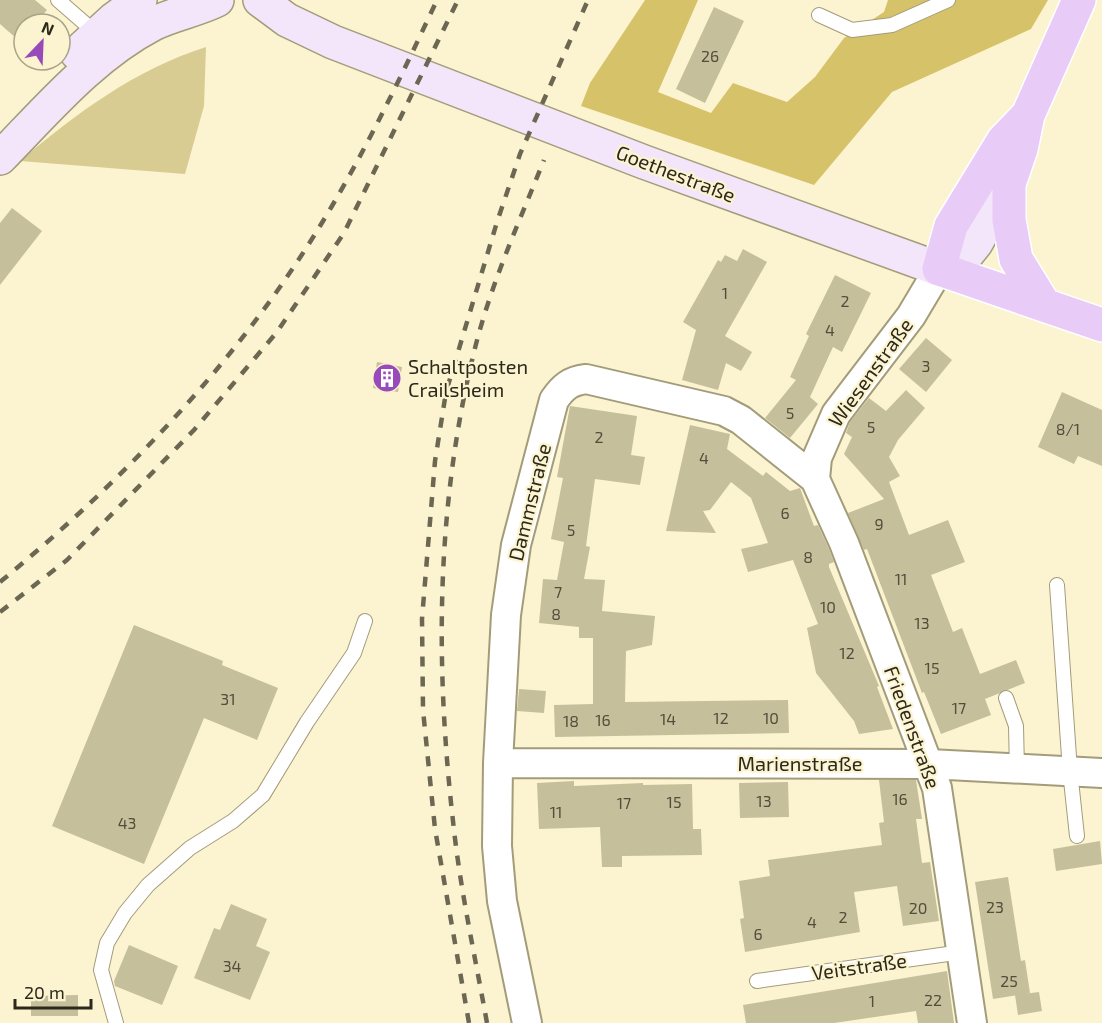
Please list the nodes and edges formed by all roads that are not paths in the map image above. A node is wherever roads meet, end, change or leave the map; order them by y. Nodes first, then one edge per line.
1 (58, 0) edge
2 (140, 0) edge
3 (217, 0) edge
4 (260, 0) edge
5 (948, 0) edge
6 (1079, 0) edge
7 (819, 15) dead end
8 (114, 26) edge
9 (1028, 115) junction
10 (0, 143) edge
11 (0, 158) edge
12 (1009, 184) junction
13 (939, 270) junction
14 (1043, 303) junction
15 (1102, 325) edge
16 (815, 478) junction
17 (1057, 585) dead end
18 (365, 621) dead end
19 (1006, 698) dead end
20 (498, 763) junction
21 (929, 764) junction
22 (1017, 769) junction
23 (1070, 771) junction
24 (1102, 773) edge
25 (1077, 836) dead end
26 (962, 952) junction
27 (757, 981) dead end
28 (116, 1023) edge
29 (528, 1023) edge
30 (972, 1023) edge

1 - 8 lane
2 - 8 main road
3 - 8 main road
4 - 13 main road, Goethestraße
5 - 7 lane
6 - 9 main road
8 - 10 main road
8 - 11 main road
9 - 12 main road
9 - 13 main road
12 - 13 main road
12 - 14 main road
13 - 14 main road, Goethestraße
13 - 16 street, Wiesenstraße
14 - 15 main road, Goethestraße
16 - 20 street, Dammstraße
16 - 21 street, Friedenstraße
17 - 23 lane
18 - 28 lane
19 - 22 lane
20 - 21 street, Marienstraße
20 - 29 street, Dammstraße
21 - 22 street, Marienstraße
21 - 26 street, Friedenstraße
22 - 23 street, Marienstraße
23 - 24 street, Marienstraße
23 - 25 lane
26 - 27 lane, Veitstraße
26 - 30 street, Friedenstraße

